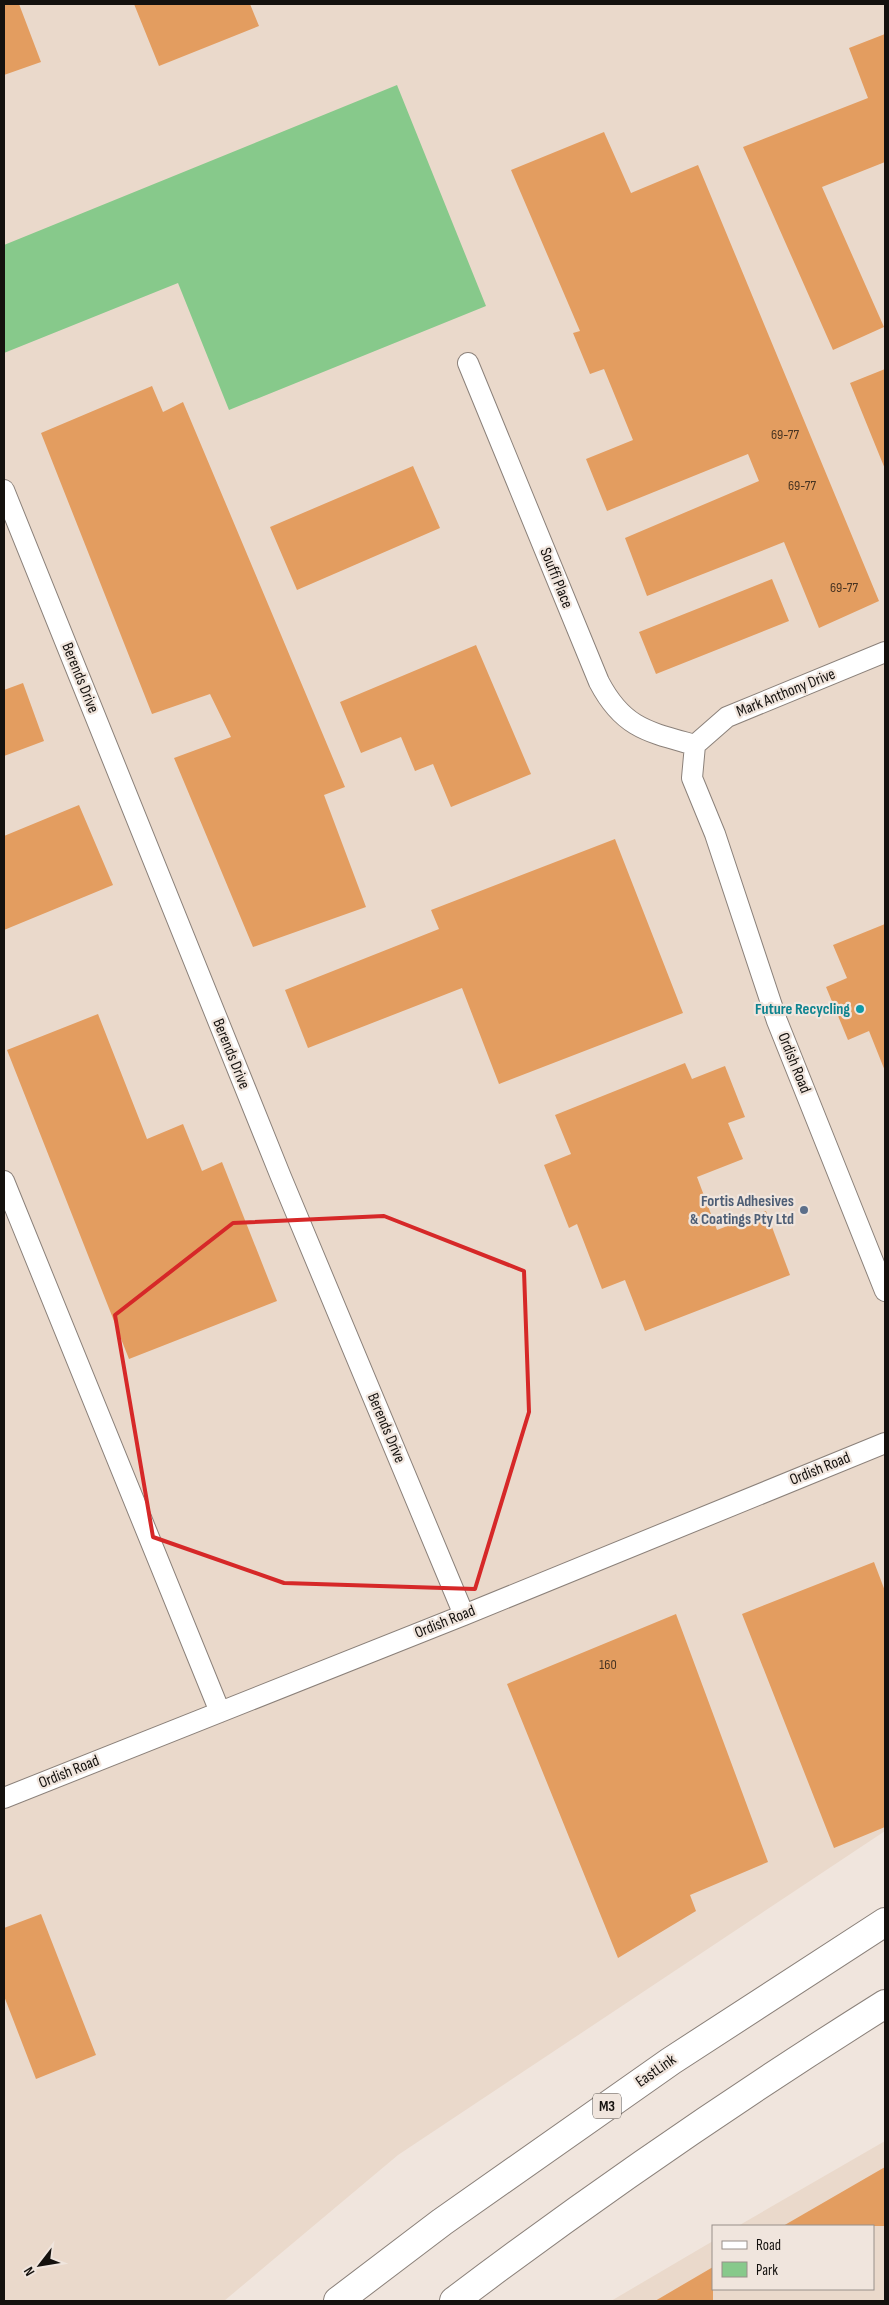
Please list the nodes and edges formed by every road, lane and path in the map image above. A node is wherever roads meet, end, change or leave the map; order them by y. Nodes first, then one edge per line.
1 (468, 363) dead end
2 (4, 490) edge
3 (885, 652) edge
4 (695, 745) junction
5 (4, 1180) edge
6 (885, 1291) edge
7 (885, 1443) edge
8 (464, 1615) junction
9 (220, 1712) junction
10 (4, 1798) edge
11 (885, 1922) edge
12 (885, 2004) edge
13 (338, 2301) edge
14 (454, 2301) edge

1 - 4 street, Souffi Place
2 - 8 street, Berends Drive
3 - 4 street, Mark Anthony Drive
4 - 6 street, Ordish Road
5 - 9 street
7 - 8 street, Ordish Road
8 - 9 street, Ordish Road
9 - 10 street, Ordish Road
11 - 13 highway, EastLink / M3
12 - 14 highway

